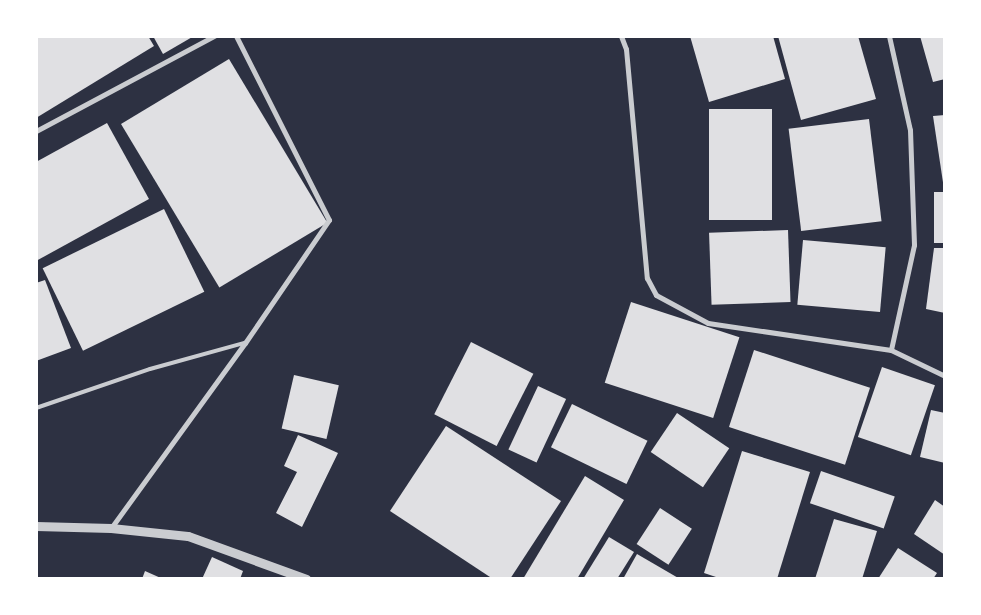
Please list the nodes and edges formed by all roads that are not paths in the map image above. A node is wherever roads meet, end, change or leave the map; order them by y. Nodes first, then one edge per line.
1 (214, 36) edge
2 (236, 36) edge
3 (621, 36) edge
4 (889, 36) edge
5 (36, 131) edge
6 (245, 343) junction
7 (891, 350) junction
8 (945, 376) edge
9 (36, 408) edge
10 (36, 526) edge
11 (111, 528) junction
12 (306, 579) edge

1 - 5 street
2 - 6 street
3 - 7 street
4 - 7 street
6 - 9 lane
6 - 11 street
7 - 8 street
10 - 11 street
11 - 12 street

